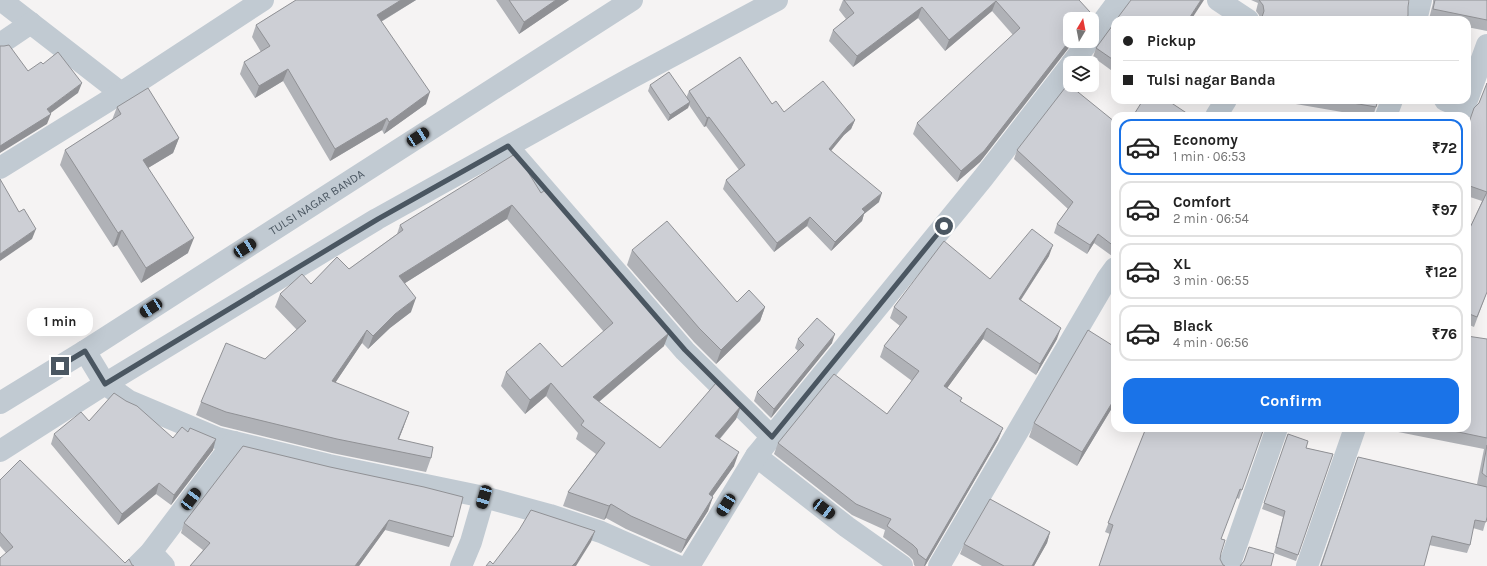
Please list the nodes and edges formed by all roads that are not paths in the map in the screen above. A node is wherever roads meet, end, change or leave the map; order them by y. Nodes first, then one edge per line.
1 (1, 0) edge
2 (263, 0) edge
3 (632, 0) edge
4 (777, 0) edge
5 (1119, 0) edge
6 (1218, 0) edge
7 (1421, 0) edge
8 (1242, 16) edge
9 (1417, 16) edge
10 (31, 23) junction
11 (1099, 27) edge
12 (0, 44) edge
13 (1487, 45) edge
14 (1063, 75) edge
15 (1471, 82) edge
16 (121, 93) junction
17 (508, 146) junction
18 (0, 168) edge
19 (1111, 279) edge
20 (85, 351) junction
21 (105, 384) junction
22 (0, 403) edge
23 (1276, 432) edge
24 (1354, 432) edge
25 (772, 437) junction
26 (234, 442) junction
27 (0, 451) edge
28 (756, 456) junction
29 (484, 497) junction
30 (151, 561) edge
31 (461, 566) edge
32 (678, 566) edge
33 (689, 566) edge
34 (902, 566) edge
35 (938, 566) edge
36 (1230, 566) edge
37 (1307, 566) edge

1 - 10 street
2 - 16 street
3 - 20 street, TULSI NAGAR BANDA
4 - 17 street
5 - 11 street
6 - 8 street
7 - 9 street
10 - 12 street
10 - 16 street
13 - 15 street
14 - 25 street
16 - 18 street
17 - 21 street
17 - 25 street
19 - 35 street
20 - 21 street
20 - 22 street, TULSI NAGAR BANDA
21 - 26 street
21 - 27 street
23 - 36 street
24 - 37 street
25 - 28 street
26 - 29 street
26 - 30 street
28 - 33 street
28 - 34 street
29 - 31 street
29 - 32 street

